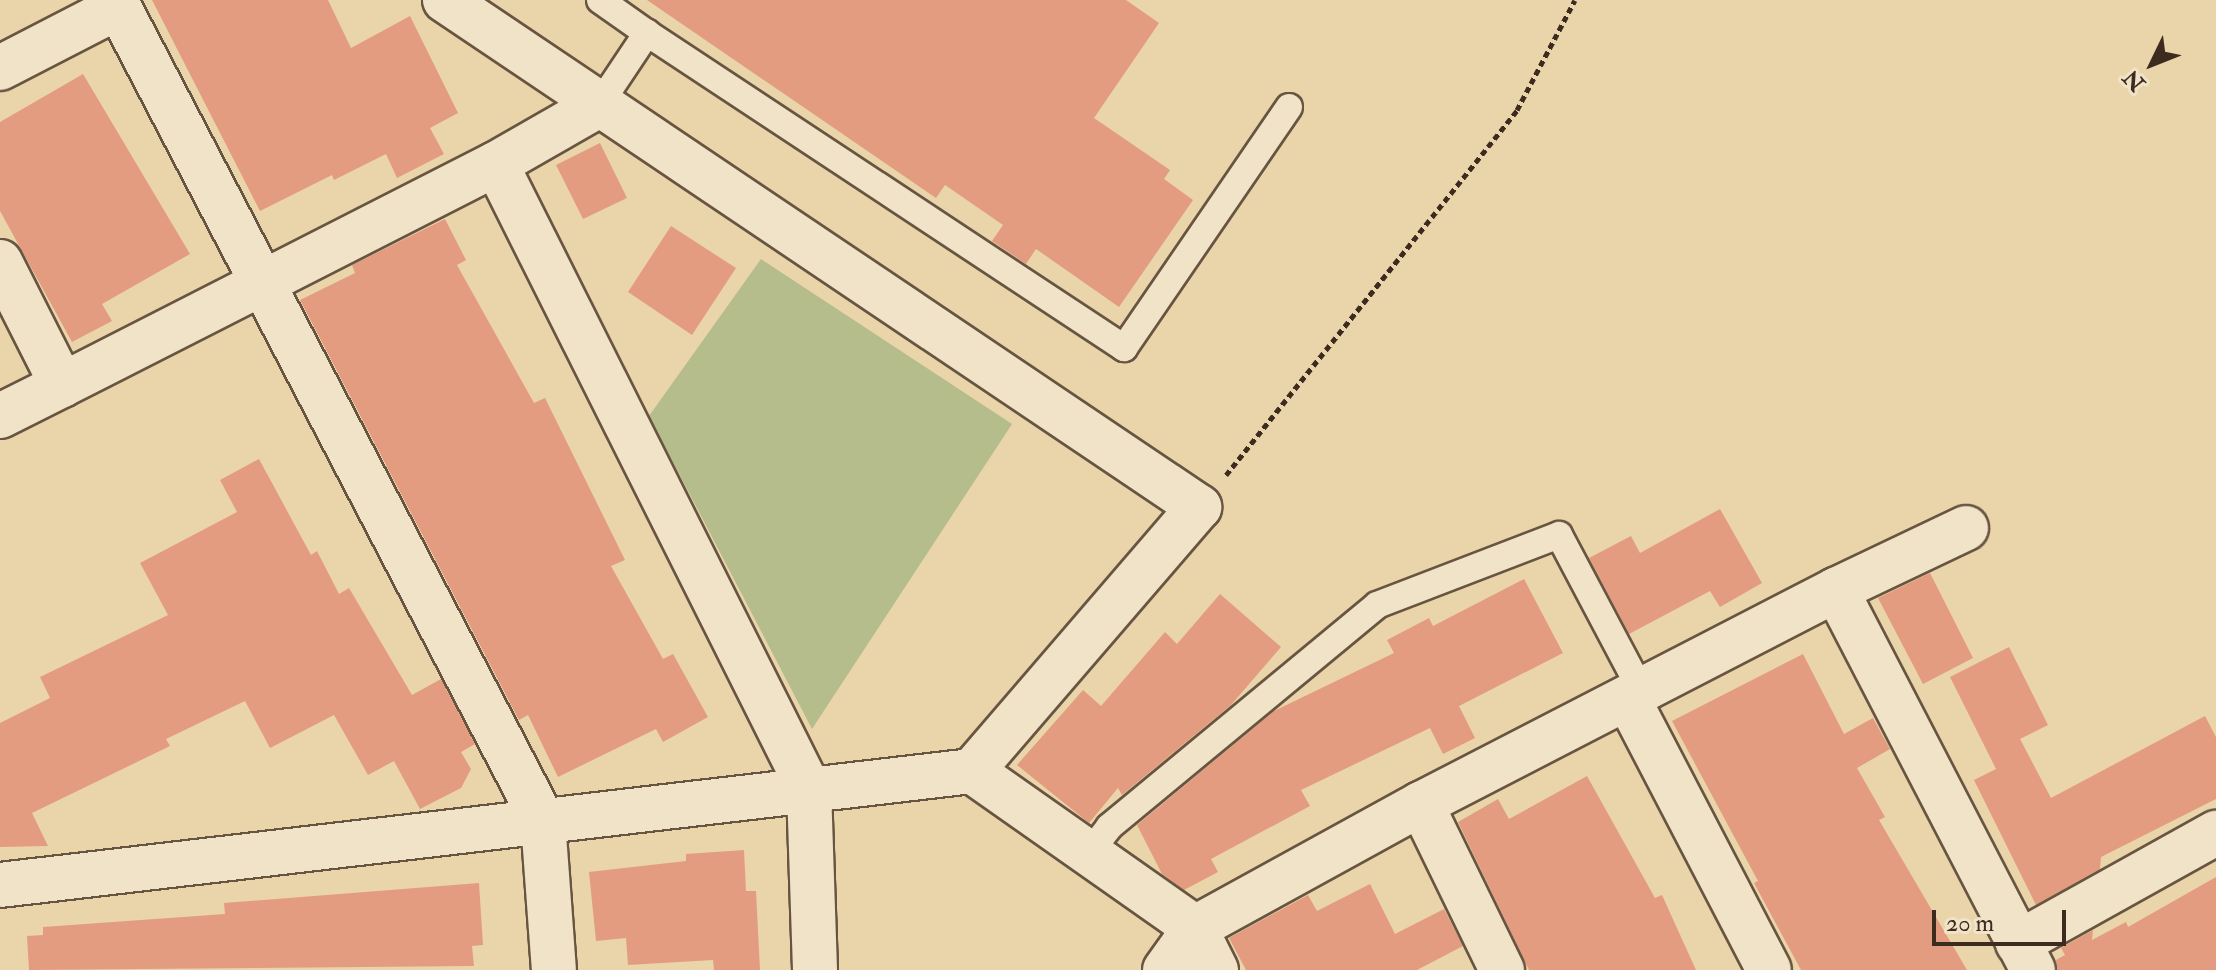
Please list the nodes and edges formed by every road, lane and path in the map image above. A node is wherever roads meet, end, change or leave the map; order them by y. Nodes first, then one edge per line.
1 (445, 0) edge
2 (600, 0) edge
3 (1575, 0) edge
4 (116, 3) edge
5 (647, 33) junction
6 (0, 68) edge
7 (599, 105) junction
8 (1289, 107) dead end
9 (496, 164) junction
10 (0, 262) edge
11 (261, 285) junction
12 (62, 385) junction
13 (0, 416) edge
14 (1199, 507) junction
15 (1966, 528) dead end
16 (1836, 590) junction
17 (1635, 696) junction
18 (972, 771) junction
19 (809, 789) junction
20 (1421, 804) junction
21 (543, 821) junction
22 (2216, 833) edge
23 (1089, 853) junction
24 (0, 885) edge
25 (1195, 928) junction
26 (2026, 956) edge
27 (554, 970) edge
28 (815, 970) edge
29 (1165, 970) edge
30 (1216, 970) edge
31 (1502, 970) edge
32 (1769, 970) edge

1 - 7 street
2 - 5 lane
3 - 14 path
4 - 6 street
4 - 11 street
5 - 7 lane
5 - 8 lane
7 - 9 street
7 - 14 street
9 - 11 street
9 - 19 street
10 - 12 street
11 - 12 street
11 - 21 street
12 - 13 street
14 - 18 street
15 - 16 street
16 - 17 street
16 - 26 street
17 - 20 street
17 - 23 lane
17 - 32 street
18 - 19 street
18 - 23 street
19 - 21 street
19 - 28 street
20 - 25 street
20 - 31 street
21 - 24 street
21 - 27 street
22 - 26 street
23 - 25 street
25 - 29 street
25 - 30 street

